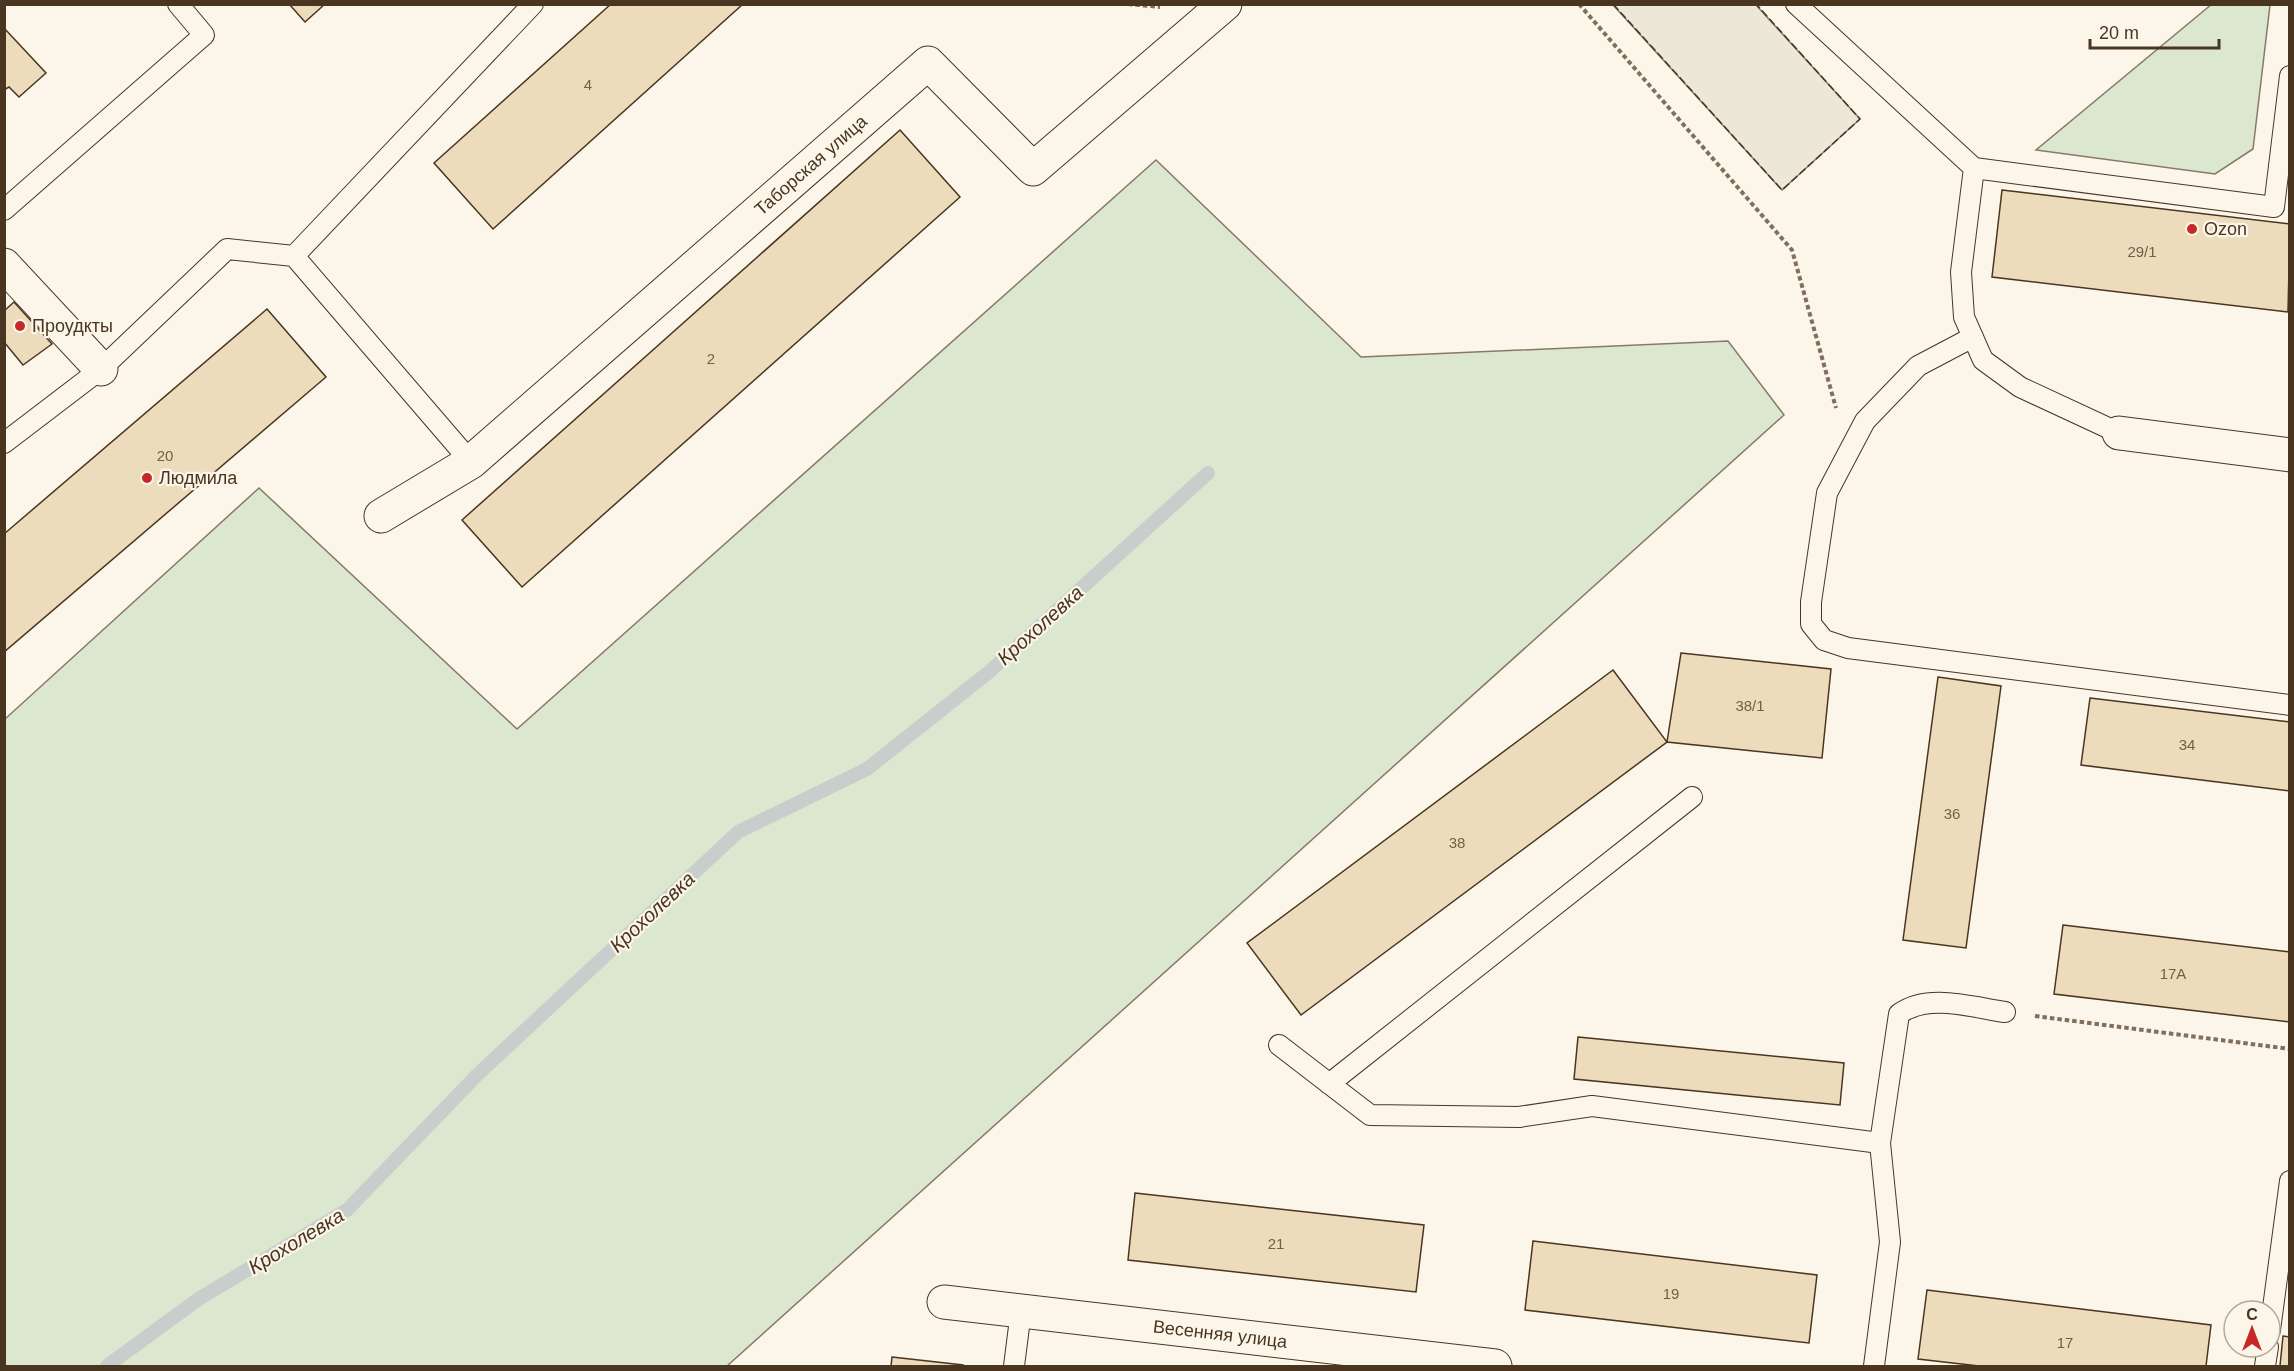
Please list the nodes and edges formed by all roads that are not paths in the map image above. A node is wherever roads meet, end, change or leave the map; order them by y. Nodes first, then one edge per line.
1 (178, 4) edge
2 (533, 4) edge
3 (1225, 4) edge
4 (1796, 4) edge
5 (2289, 76) edge
6 (1974, 168) junction
7 (4, 210) edge
8 (294, 256) junction
9 (4, 265) edge
10 (1973, 337) junction
11 (101, 369) junction
12 (2119, 433) joint
13 (4, 443) edge
14 (2289, 455) edge
15 (471, 462) junction
16 (381, 516) dead end
17 (2289, 705) edge
18 (1692, 797) dead end
19 (2005, 1012) road end
20 (1279, 1045) dead end
21 (1329, 1084) junction
22 (1881, 1143) junction
23 (2289, 1181) edge
24 (2274, 1299) edge
25 (944, 1302) dead end
26 (1022, 1311) junction
27 (1014, 1366) edge
28 (1495, 1366) edge
29 (1874, 1366) edge

1 - 7 lane
2 - 8 lane
3 - 15 street, Таборская улица
4 - 6 lane
5 - 6 lane
6 - 10 lane
8 - 11 lane
8 - 15 lane
9 - 11 street
10 - 12 lane
10 - 17 lane
11 - 13 lane
12 - 14 street
15 - 16 street, Таборская улица
18 - 21 lane
19 - 22 lane
20 - 21 lane
21 - 22 lane
22 - 29 lane
23 - 24 lane
25 - 26 street, Весенняя улица
26 - 27 lane
26 - 28 street, Весенняя улица

